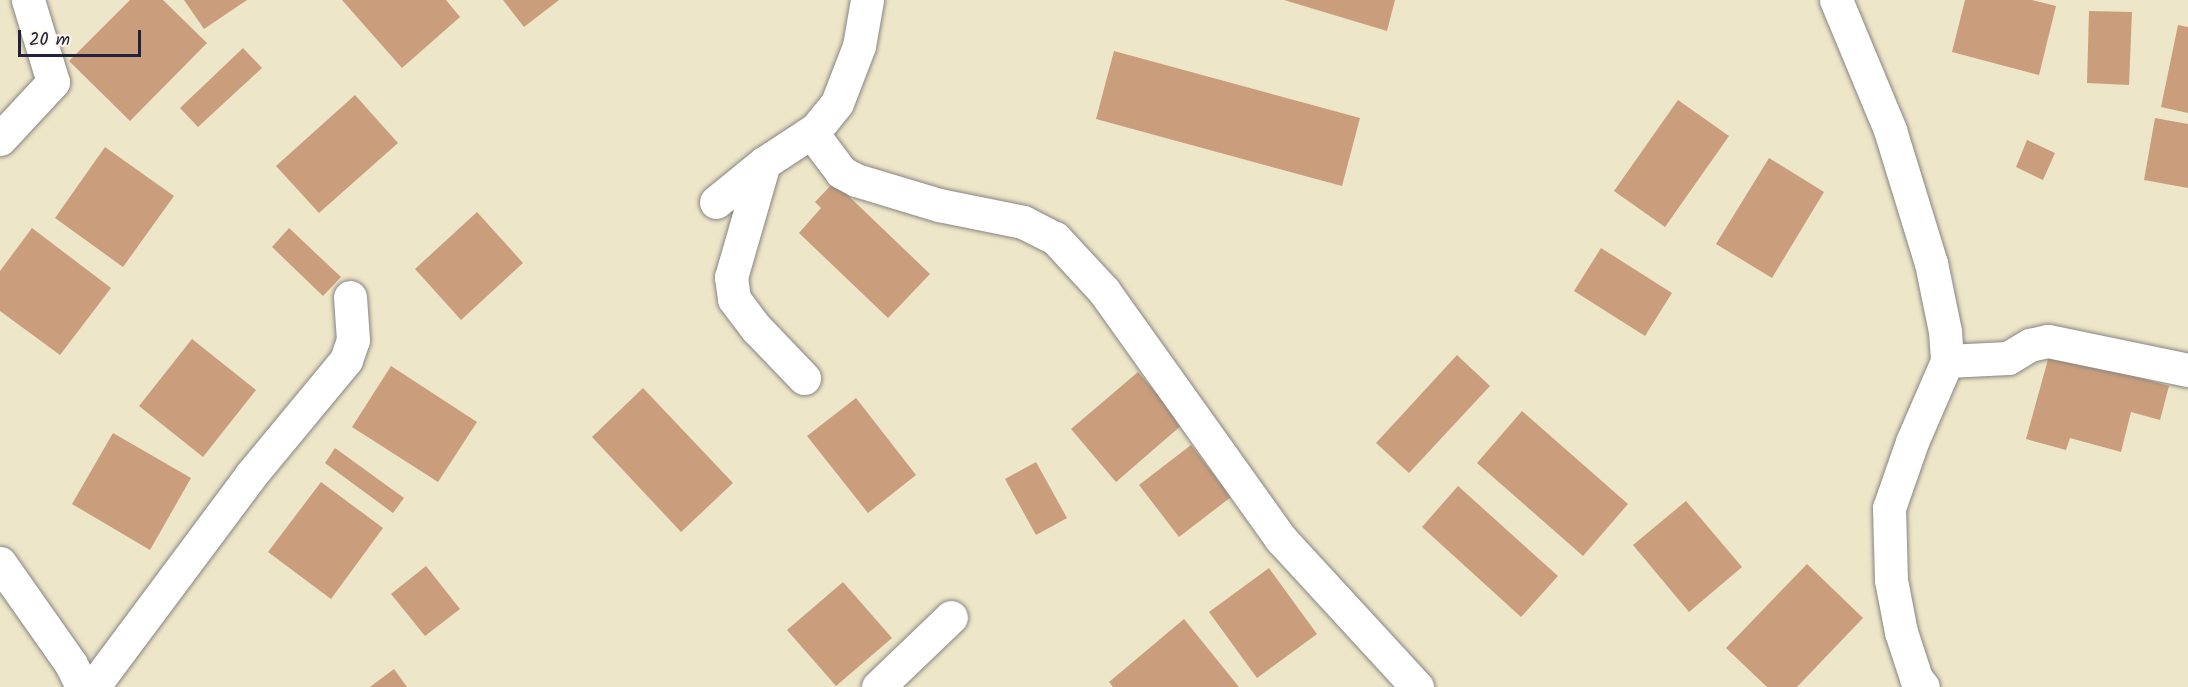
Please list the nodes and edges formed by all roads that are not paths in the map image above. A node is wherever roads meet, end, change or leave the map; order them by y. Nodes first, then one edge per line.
1 (28, 0) edge
2 (867, 0) edge
3 (1836, 0) edge
4 (816, 129) junction
5 (0, 139) edge
6 (764, 163) junction
7 (716, 202) dead end
8 (350, 297) dead end
9 (1947, 361) junction
10 (2188, 370) edge
11 (804, 378) dead end
12 (0, 563) edge
13 (951, 618) dead end
14 (82, 687) edge
15 (93, 687) edge
16 (878, 687) edge
17 (1417, 687) edge
18 (1923, 687) edge

1 - 5 street
2 - 4 street
3 - 9 street
4 - 6 street
4 - 17 street
6 - 7 street
6 - 11 street
8 - 15 street
9 - 10 street
9 - 18 street
12 - 14 street
13 - 16 street

